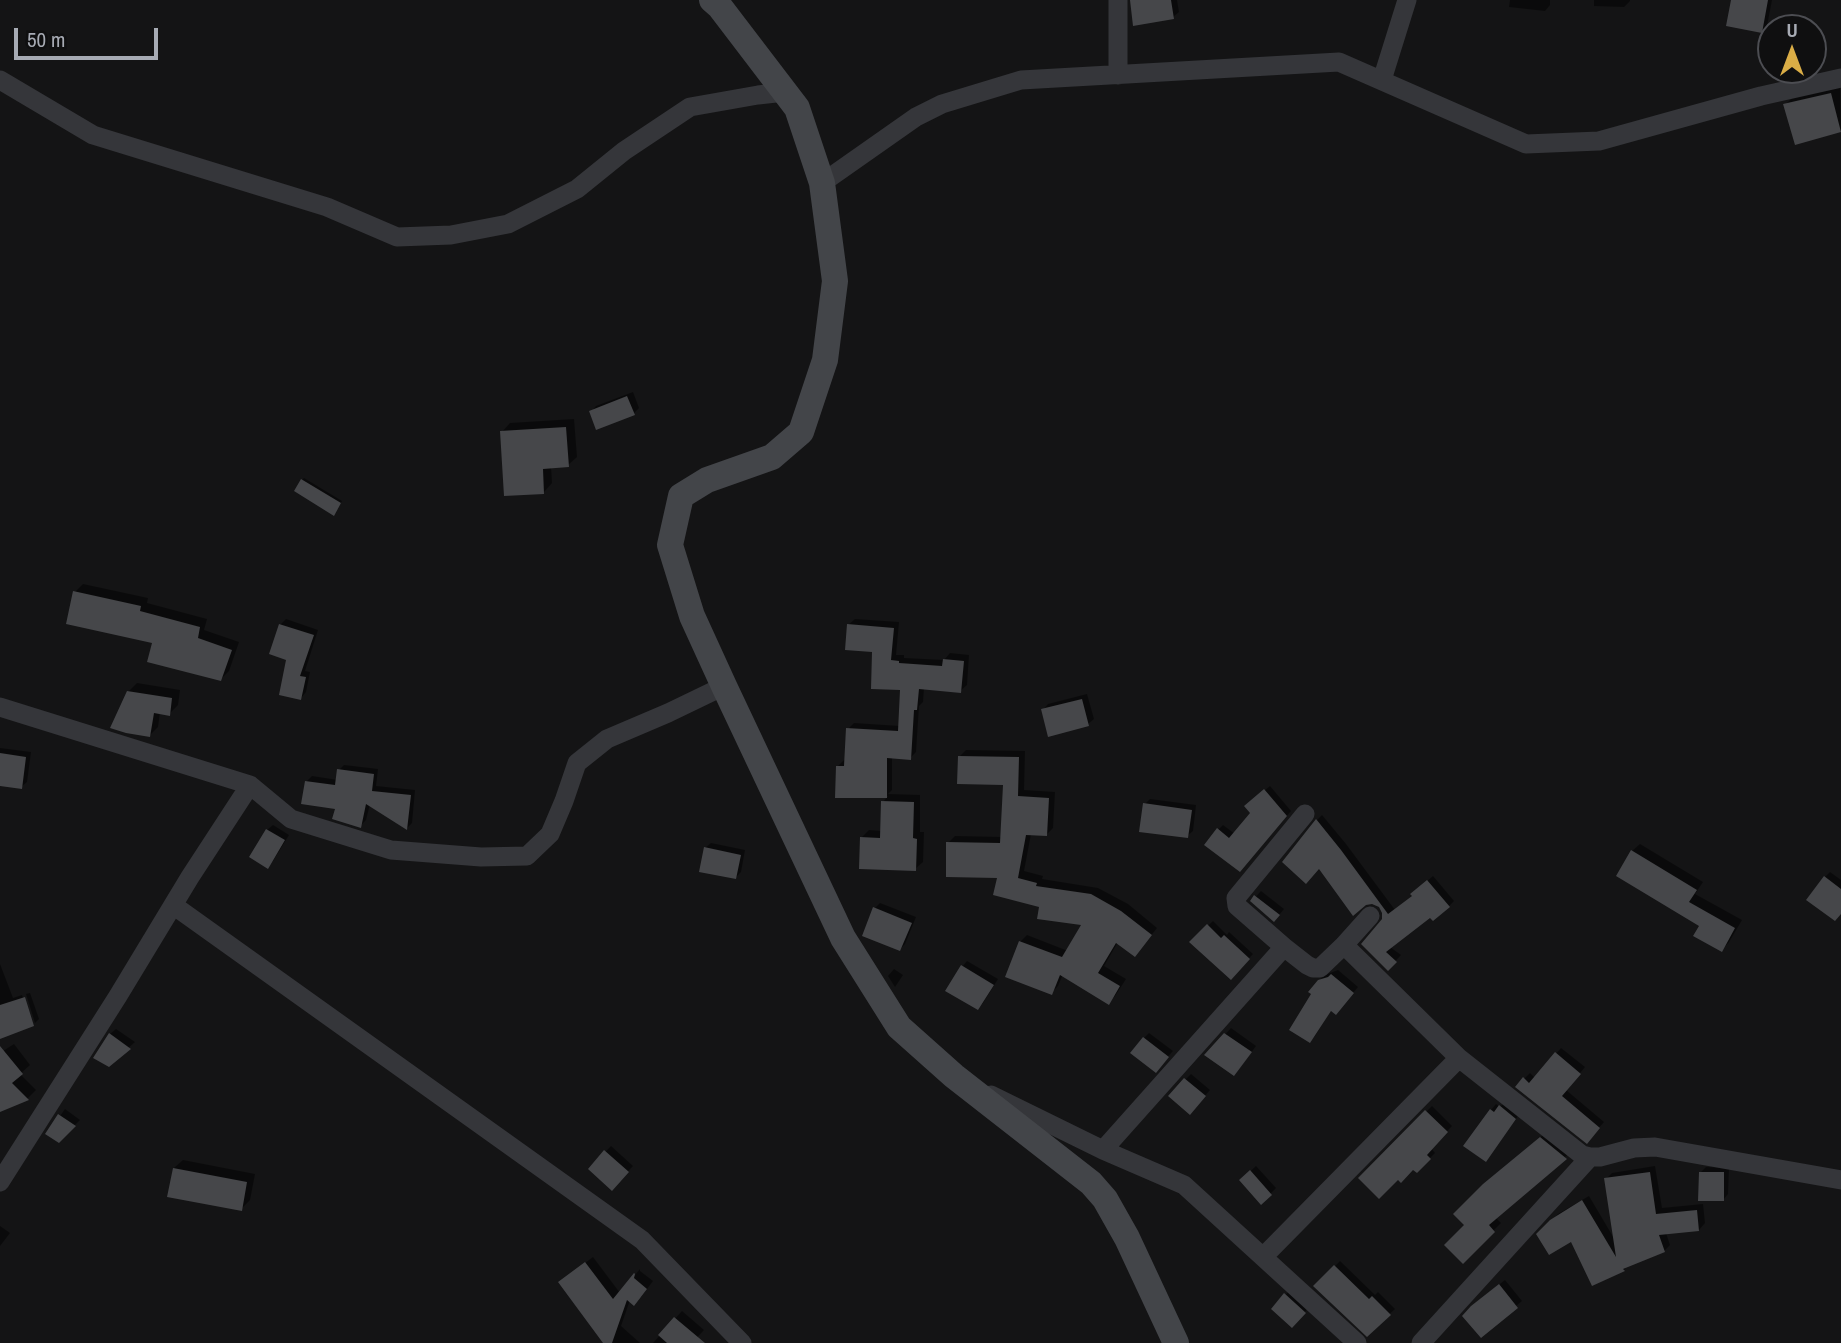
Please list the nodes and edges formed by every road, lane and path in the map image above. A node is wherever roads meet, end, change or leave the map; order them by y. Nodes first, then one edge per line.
1 (712, 0) edge
2 (1118, 0) edge
3 (1407, 0) edge
4 (1118, 75) junction
5 (1841, 78) edge
6 (0, 80) edge
7 (1382, 80) junction
8 (785, 92) junction
9 (822, 183) junction
10 (724, 686) junction
11 (0, 707) edge
12 (250, 785) junction
13 (1305, 814) dead end
14 (173, 905) junction
15 (1370, 916) dead end
16 (1344, 945) junction
17 (1284, 947) junction
18 (1459, 1058) junction
19 (954, 1076) junction
20 (1103, 1150) junction
21 (6, 1157) edge
22 (1590, 1157) junction
23 (1841, 1180) edge
24 (0, 1182) edge
25 (1263, 1257) junction
26 (742, 1343) edge
27 (1176, 1343) edge
28 (1357, 1343) edge
29 (1421, 1343) edge

1 - 8 street
2 - 4 street
3 - 7 street
4 - 7 street
4 - 9 street
5 - 7 street
6 - 8 street
8 - 9 street
9 - 10 street
10 - 12 street
10 - 19 street
11 - 12 street
12 - 14 street
13 - 17 street
14 - 21 street
14 - 26 street
15 - 16 street
16 - 17 street
16 - 18 street
17 - 20 street
18 - 22 street
18 - 25 street
19 - 20 street
19 - 27 street
20 - 25 street
21 - 24 street
22 - 23 street
22 - 29 street
25 - 28 street

